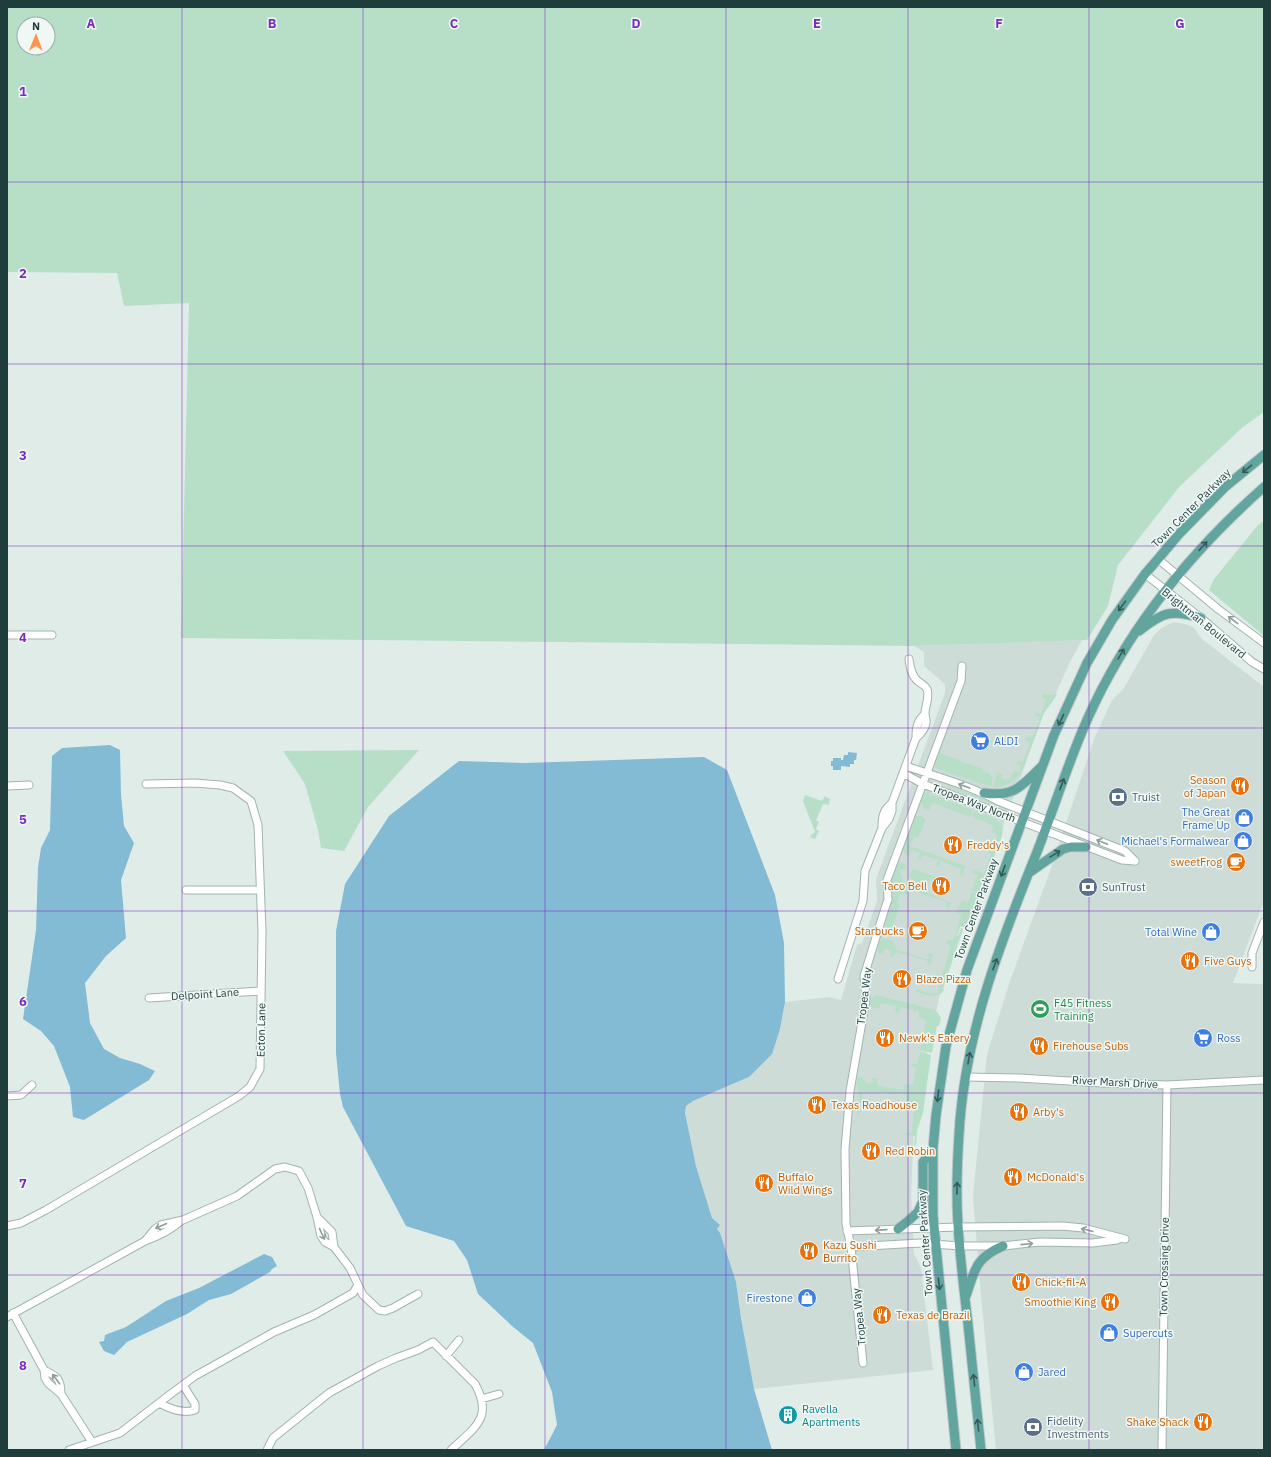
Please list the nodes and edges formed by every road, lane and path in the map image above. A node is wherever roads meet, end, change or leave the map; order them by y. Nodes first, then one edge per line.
1 (1264, 455) edge
2 (1264, 487) edge
3 (1158, 559) junction
4 (1145, 574) junction
5 (1177, 575) junction
6 (1165, 590) junction
7 (1201, 618) junction
8 (7, 635) edge
9 (52, 635) dead end
10 (1131, 637) junction
11 (1264, 643) edge
12 (909, 658) dead end
13 (962, 666) dead end
14 (1264, 669) edge
15 (1043, 764) junction
16 (904, 770) junction
17 (927, 772) junction
18 (146, 784) dead end
19 (923, 784) junction
20 (29, 785) dead end
21 (7, 786) edge
22 (984, 793) junction
23 (1026, 812) junction
24 (1049, 820) junction
25 (1022, 821) junction
26 (1045, 831) junction
27 (1086, 847) junction
28 (1029, 873) junction
29 (186, 890) dead end
30 (260, 890) junction
31 (1264, 922) edge
32 (1252, 967) dead end
33 (838, 980) dead end
34 (262, 991) junction
35 (149, 998) dead end
36 (966, 1077) junction
37 (1264, 1080) edge
38 (32, 1085) dead end
39 (1167, 1085) junction
40 (7, 1096) edge
41 (933, 1149) junction
42 (317, 1217) junction
43 (7, 1226) edge
44 (958, 1227) junction
45 (898, 1228) junction
46 (934, 1229) junction
47 (847, 1232) junction
48 (936, 1245) junction
49 (334, 1246) junction
50 (960, 1246) junction
51 (1003, 1246) junction
52 (851, 1247) junction
53 (358, 1286) junction
54 (418, 1294) dead end
55 (965, 1300) junction
56 (10, 1315) edge
57 (459, 1340) dead end
58 (446, 1356) junction
59 (863, 1363) dead end
60 (183, 1385) junction
61 (499, 1394) dead end
62 (481, 1399) junction
63 (159, 1403) junction
64 (92, 1442) junction
65 (69, 1450) edge
66 (267, 1450) edge
67 (451, 1450) edge
68 (956, 1450) edge
69 (981, 1450) edge
70 (1162, 1450) edge

1 -> 3 main road, Town Center Parkway
5 -> 2 main road
3 - 4 main road, Town Center Parkway
3 - 5 street, Brightman Boulevard
4 - 6 street, Brightman Boulevard
4 -> 15 main road, Town Center Parkway
5 - 6 main road
11 -> 5 street, Brightman Boulevard
6 - 7 street, Brightman Boulevard
6 - 10 main road
7 - 10 main road
7 - 14 street, Brightman Boulevard
8 - 9 street
24 -> 10 main road
12 - 16 street
13 - 17 street, Tropea Way
15 - 22 main road
15 - 23 main road, Town Center Parkway
16 - 17 street, Tropea Way North
16 - 19 street, Tropea Way North
16 - 33 street
17 - 19 street, Tropea Way
22 -> 17 street, Tropea Way North
18 - 30 street, Ecton Lane
19 - 25 street, Tropea Way North
19 - 47 street, Tropea Way
20 - 21 street
22 - 23 street, Tropea Way North
23 - 24 street, Tropea Way North
23 - 25 main road, Town Center Parkway
24 - 26 main road
27 -> 24 street, Tropea Way North
25 - 26 street, Tropea Way North
25 -> 41 main road, Town Center Parkway
26 - 27 street, Tropea Way North
26 - 28 main road
28 -> 27 main road
36 -> 28 main road
29 - 30 street
30 - 34 street, Ecton Lane
31 - 32 street
34 - 35 street, Delpoint Lane
34 - 43 street, Ecton Lane
36 - 39 street, River Marsh Drive
44 -> 36 main road
37 - 39 street, River Marsh Drive
38 - 40 street
39 - 70 street, Town Crossing Drive
41 - 45 main road
41 - 46 main road, Town Center Parkway
42 - 49 street
42 -> 49 street
42 - 56 street
44 - 46 street
44 - 50 main road
51 -> 44 street
45 - 46 street
45 -> 47 street
46 - 48 main road, Town Center Parkway
47 - 52 street, Tropea Way
48 - 50 street
48 - 52 street
48 -> 68 main road, Town Center Parkway
49 - 53 street
50 - 51 street
50 - 55 main road
51 - 55 main road
52 - 59 street, Tropea Way
53 - 54 street
53 - 60 street
69 -> 55 main road
56 - 64 street
57 - 58 street
58 - 62 street
58 - 66 street
60 - 63 street
60 - 63 street
61 - 62 street
62 - 67 street
63 - 64 street
64 - 65 street

